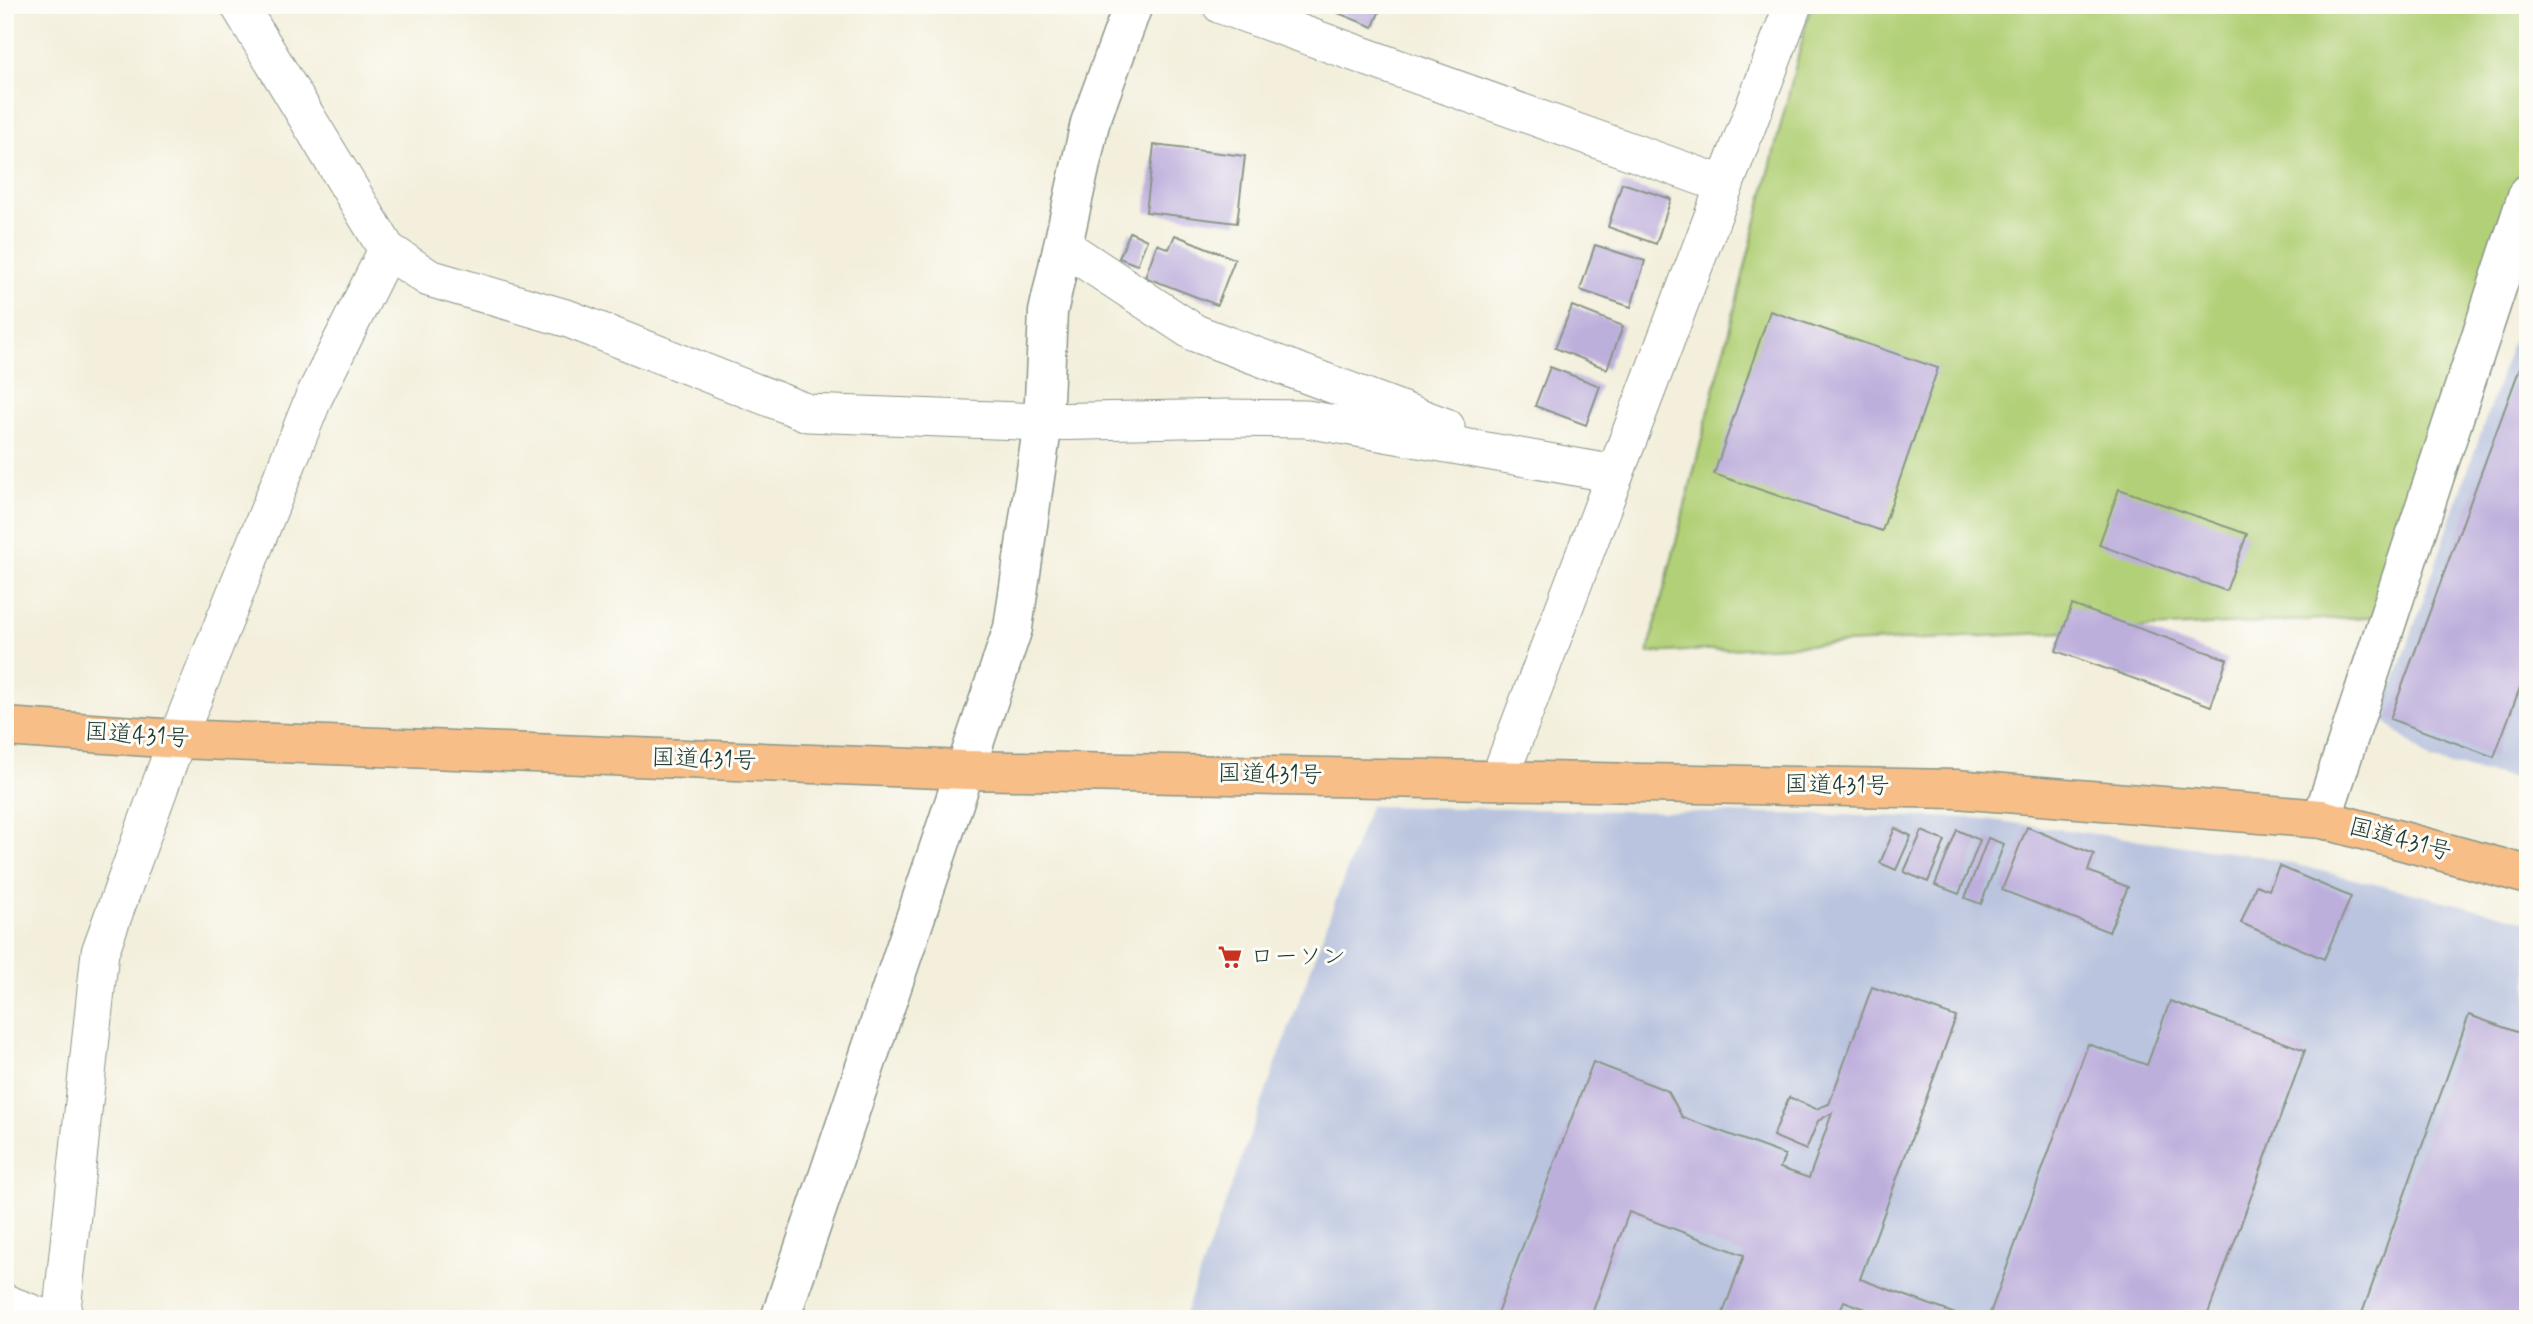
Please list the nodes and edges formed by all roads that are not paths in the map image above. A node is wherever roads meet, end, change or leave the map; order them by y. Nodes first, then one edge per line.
1 (239, 5) edge
2 (1133, 5) edge
3 (1221, 5) edge
4 (1793, 5) edge
5 (1725, 185) junction
6 (2528, 193) edge
7 (1063, 246) junction
8 (387, 250) junction
9 (1043, 422) junction
10 (1534, 460) junction
11 (1615, 474) junction
12 (5, 727) edge
13 (177, 739) junction
14 (966, 770) junction
15 (1499, 779) junction
16 (2322, 819) junction
17 (2528, 875) edge
18 (5, 1303) edge
19 (47, 1319) edge
20 (61, 1319) edge
21 (780, 1319) edge

1 - 8 street
2 - 7 street
3 - 5 street
4 - 5 street
5 - 11 street
6 - 16 street
7 - 9 street
7 - 10 street
8 - 9 street
8 - 13 street
9 - 10 street
9 - 14 street
10 - 11 street
11 - 15 street
12 - 13 highway, 国道431号
13 - 14 highway, 国道431号
13 - 20 street
14 - 15 highway, 国道431号
14 - 21 street
15 - 16 highway, 国道431号
16 - 17 highway, 国道431号
18 - 19 street

